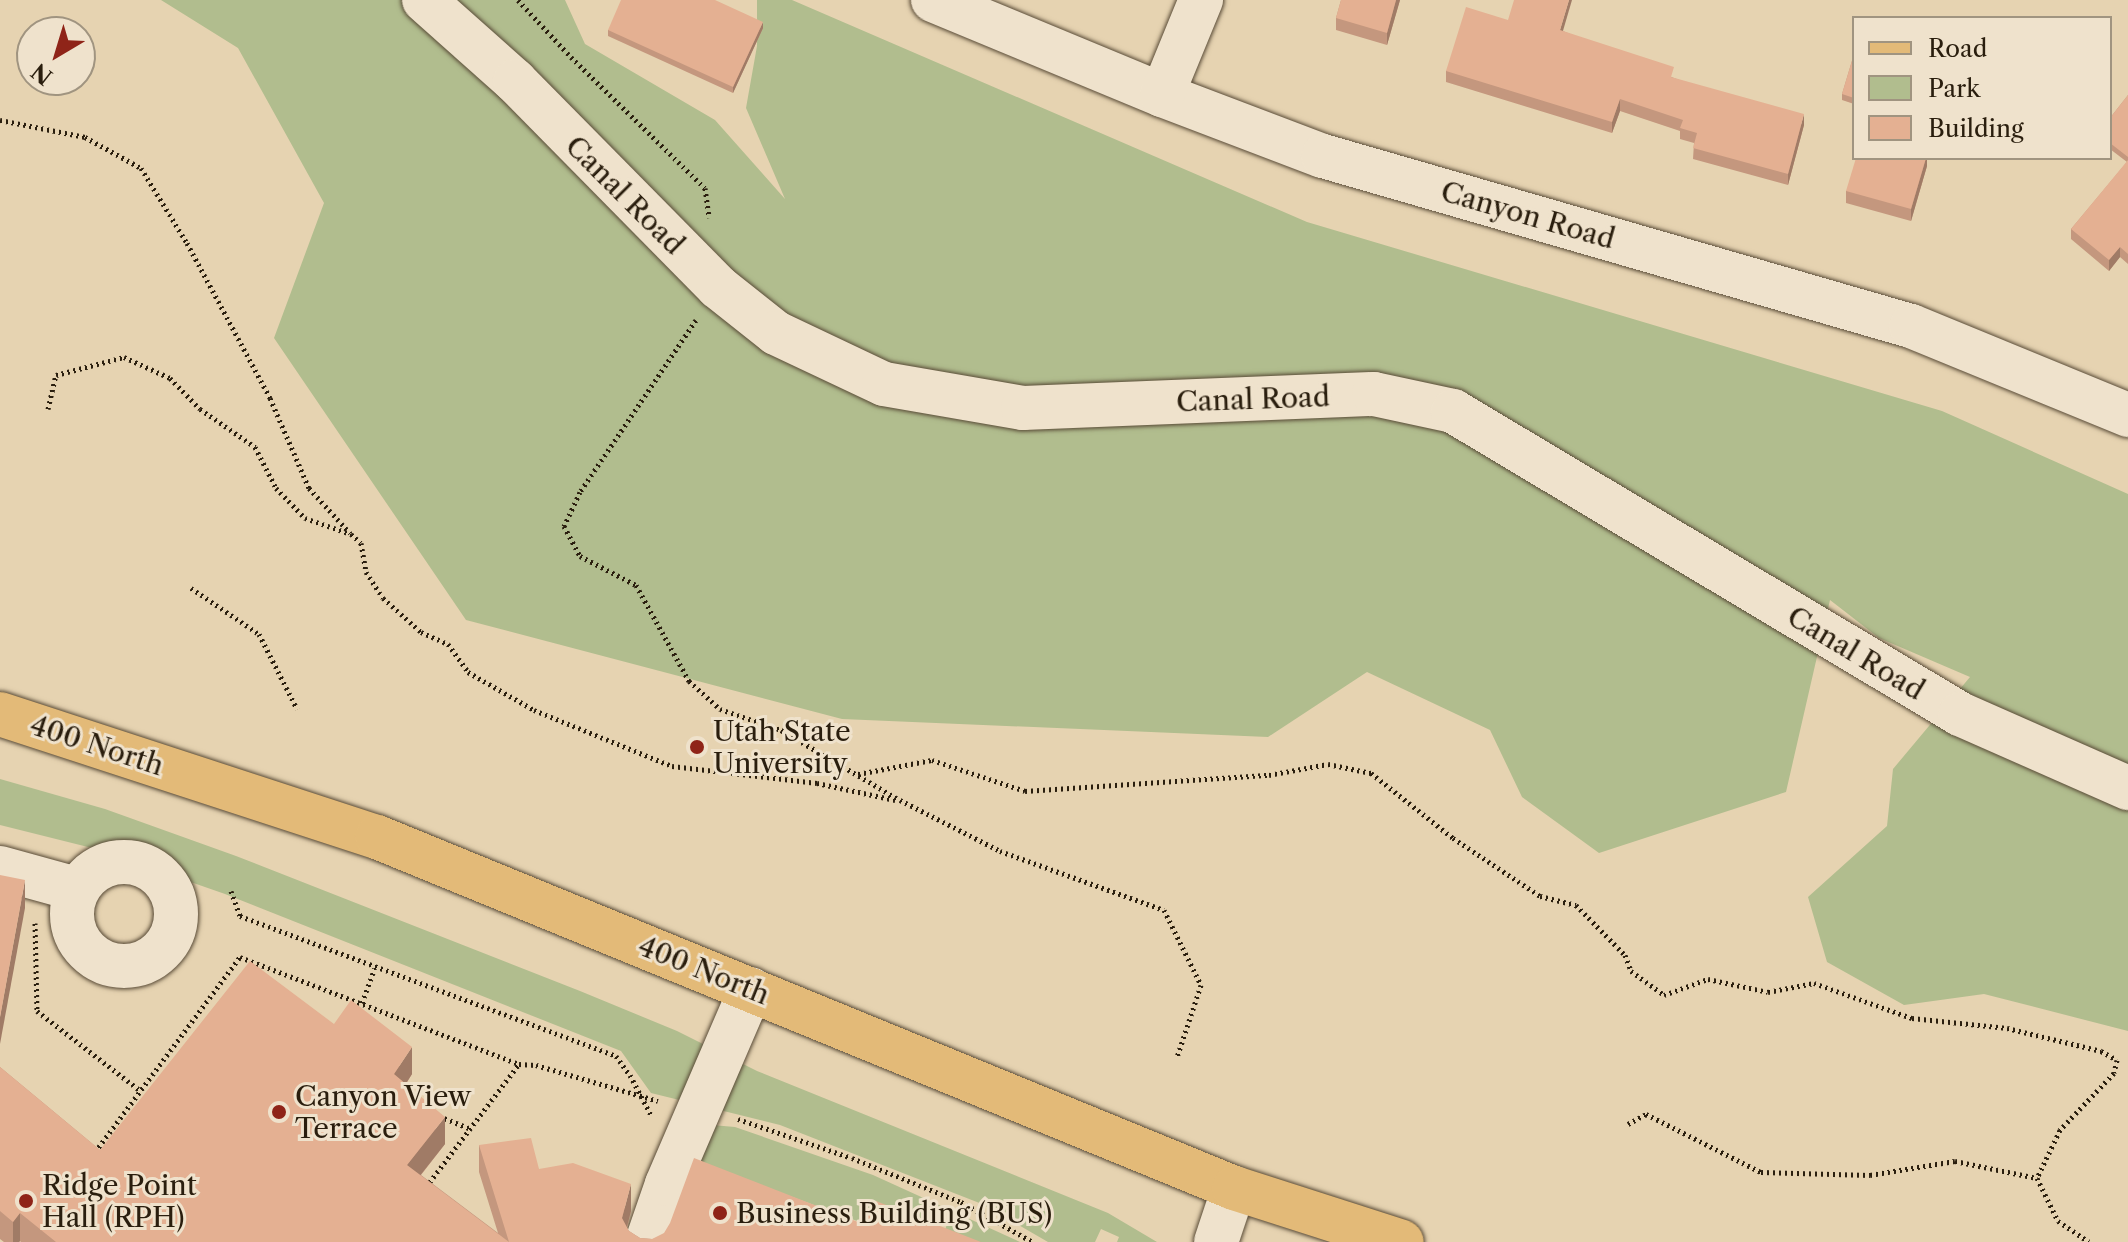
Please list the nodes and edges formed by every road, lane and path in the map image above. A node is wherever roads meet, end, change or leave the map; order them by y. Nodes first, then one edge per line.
1 (424, 0) edge
2 (518, 0) edge
3 (933, 0) edge
4 (1201, 0) edge
5 (1162, 95) junction
6 (0, 120) edge
7 (718, 287) junction
8 (48, 409) dead end
9 (2128, 415) edge
10 (351, 534) junction
11 (191, 588) dead end
12 (297, 709) dead end
13 (0, 714) edge
14 (857, 774) junction
15 (2128, 788) edge
16 (900, 800) junction
17 (0, 868) edge
18 (76, 889) dead end
19 (231, 891) dead end
20 (35, 916) dead end
21 (375, 968) junction
22 (751, 989) junction
23 (362, 1003) junction
24 (1177, 1057) dead end
25 (519, 1064) junction
26 (141, 1091) junction
27 (640, 1096) junction
28 (426, 1111) edge
29 (698, 1112) junction
30 (1628, 1124) dead end
31 (471, 1129) junction
32 (93, 1154) edge
33 (677, 1162) junction
34 (2037, 1178) junction
35 (1234, 1188) junction
36 (421, 1194) edge
37 (647, 1242) edge
38 (1033, 1242) edge
39 (1216, 1242) edge
40 (1402, 1242) edge
41 (2089, 1242) edge

1 - 7 street, Canal Road
2 - 7 path
3 - 5 street, Canyon Road
4 - 5 street
5 - 9 street, Canyon Road
6 - 10 path
7 - 14 path
7 - 15 street, Canal Road
8 - 10 path
10 - 16 path
11 - 12 path
13 - 22 main road, 400 North
14 - 16 path
14 - 34 path
16 - 24 path
17 - 18 street
19 - 21 path
20 - 26 path
21 - 23 path
21 - 27 path
22 - 29 street
22 - 35 main road, 400 North
23 - 25 path
23 - 26 path
25 - 27 path
25 - 31 path
26 - 32 path
27 - 29 path
27 - 33 path
28 - 31 path
29 - 33 street
29 - 38 path
30 - 34 path
31 - 36 path
33 - 37 street
34 - 41 path
35 - 39 street
35 - 40 main road, 400 North

